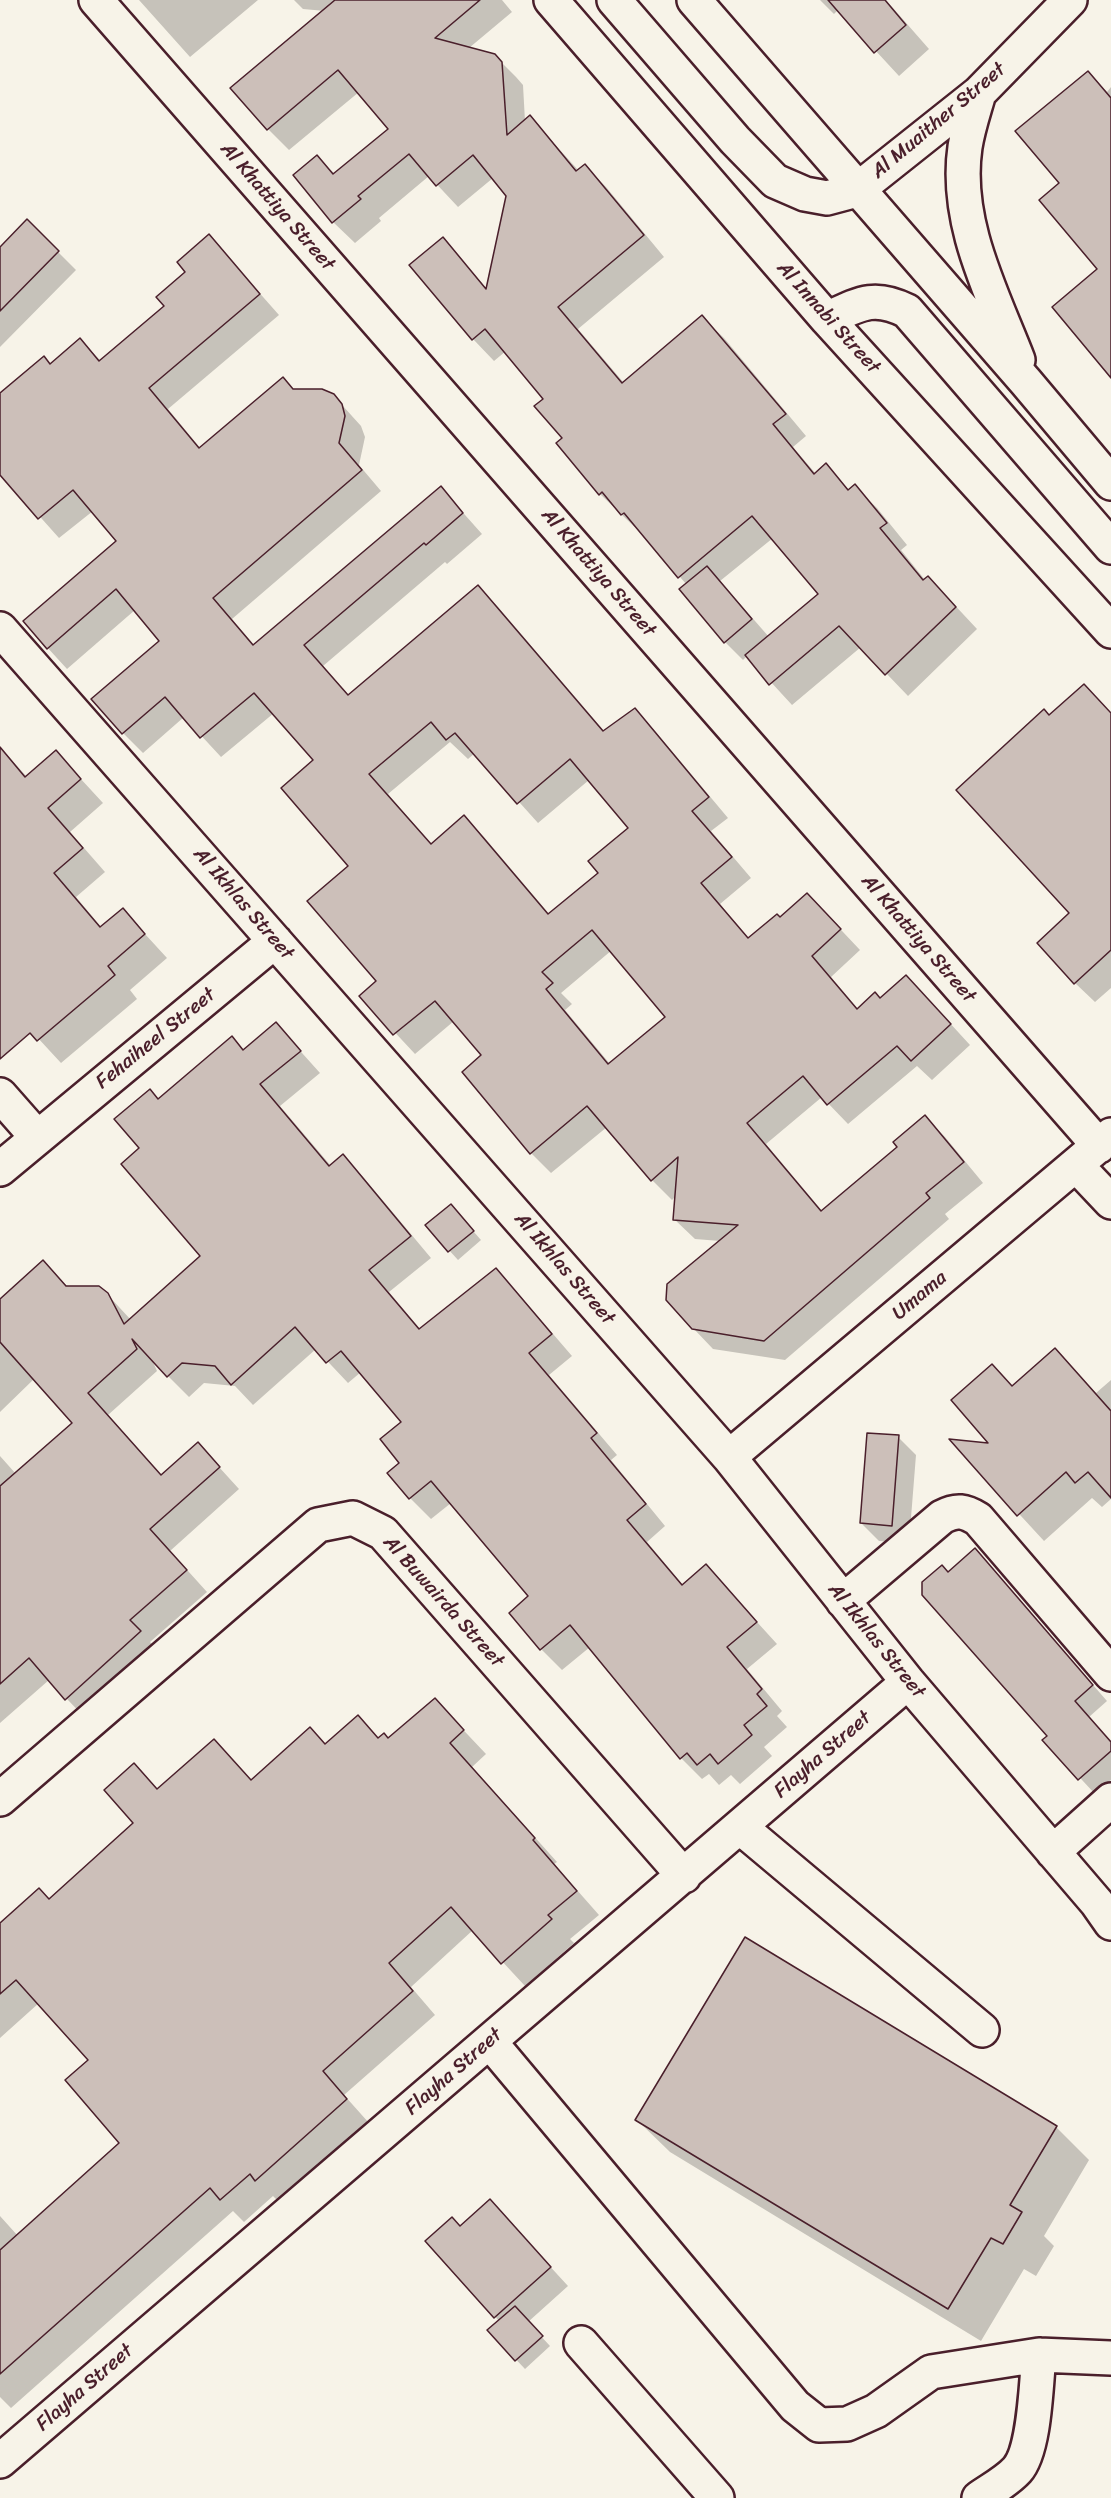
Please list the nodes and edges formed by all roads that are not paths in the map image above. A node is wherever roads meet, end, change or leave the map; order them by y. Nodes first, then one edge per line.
1 (96, 0) edge
2 (550, 0) edge
3 (614, 0) edge
4 (694, 0) edge
5 (1070, 0) edge
6 (979, 93) junction
7 (857, 190) junction
8 (827, 319) junction
9 (1026, 382) junction
10 (1111, 483) edge
11 (1111, 547) edge
12 (0, 629) edge
13 (1111, 631) edge
14 (275, 941) junction
15 (0, 1095) edge
16 (37, 1137) junction
17 (1095, 1149) edge
18 (0, 1170) edge
19 (1111, 1202) edge
20 (729, 1457) junction
21 (843, 1601) junction
22 (1111, 1674) edge
23 (908, 1682) junction
24 (0, 1799) edge
25 (1111, 1800) edge
26 (740, 1827) junction
27 (1053, 1852) junction
28 (684, 1876) junction
29 (1111, 1923) edge
30 (981, 2030) dead end
31 (490, 2042) junction
32 (581, 2343) dead end
33 (1039, 2355) junction
34 (1111, 2358) edge
35 (0, 2461) edge
36 (717, 2498) edge
37 (979, 2498) edge

1 - 17 street, Al Khattiya Street
2 - 8 street, Al Innabi Street
3 - 7 street
4 - 7 street
5 - 6 street, Al Muaither Street
6 - 7 street, Al Muaither Street
6 - 9 street
7 - 9 street
8 - 11 street
8 - 13 street, Al Innabi Street
9 - 10 street
12 - 14 street, Al Ikhlas Street
14 - 16 street, Fehaiheel Street
14 - 20 street, Al Ikhlas Street
15 - 16 street
16 - 18 street, Fehaiheel Street
17 - 19 street, Al Khattiya Street
17 - 20 street, Umama
20 - 21 street, Al Ikhlas Street
21 - 22 street
21 - 23 street, Al Ikhlas Street
23 - 26 street, Flayha Street
23 - 27 street, Al Ikhlas Street
24 - 28 street, Al Buwairda Street
25 - 27 street
26 - 28 street, Flayha Street
26 - 30 street
27 - 29 street, Al Ikhlas Street
28 - 31 street, Flayha Street
31 - 33 street
31 - 35 street, Flayha Street
32 - 36 street
33 - 34 street
33 - 37 street

